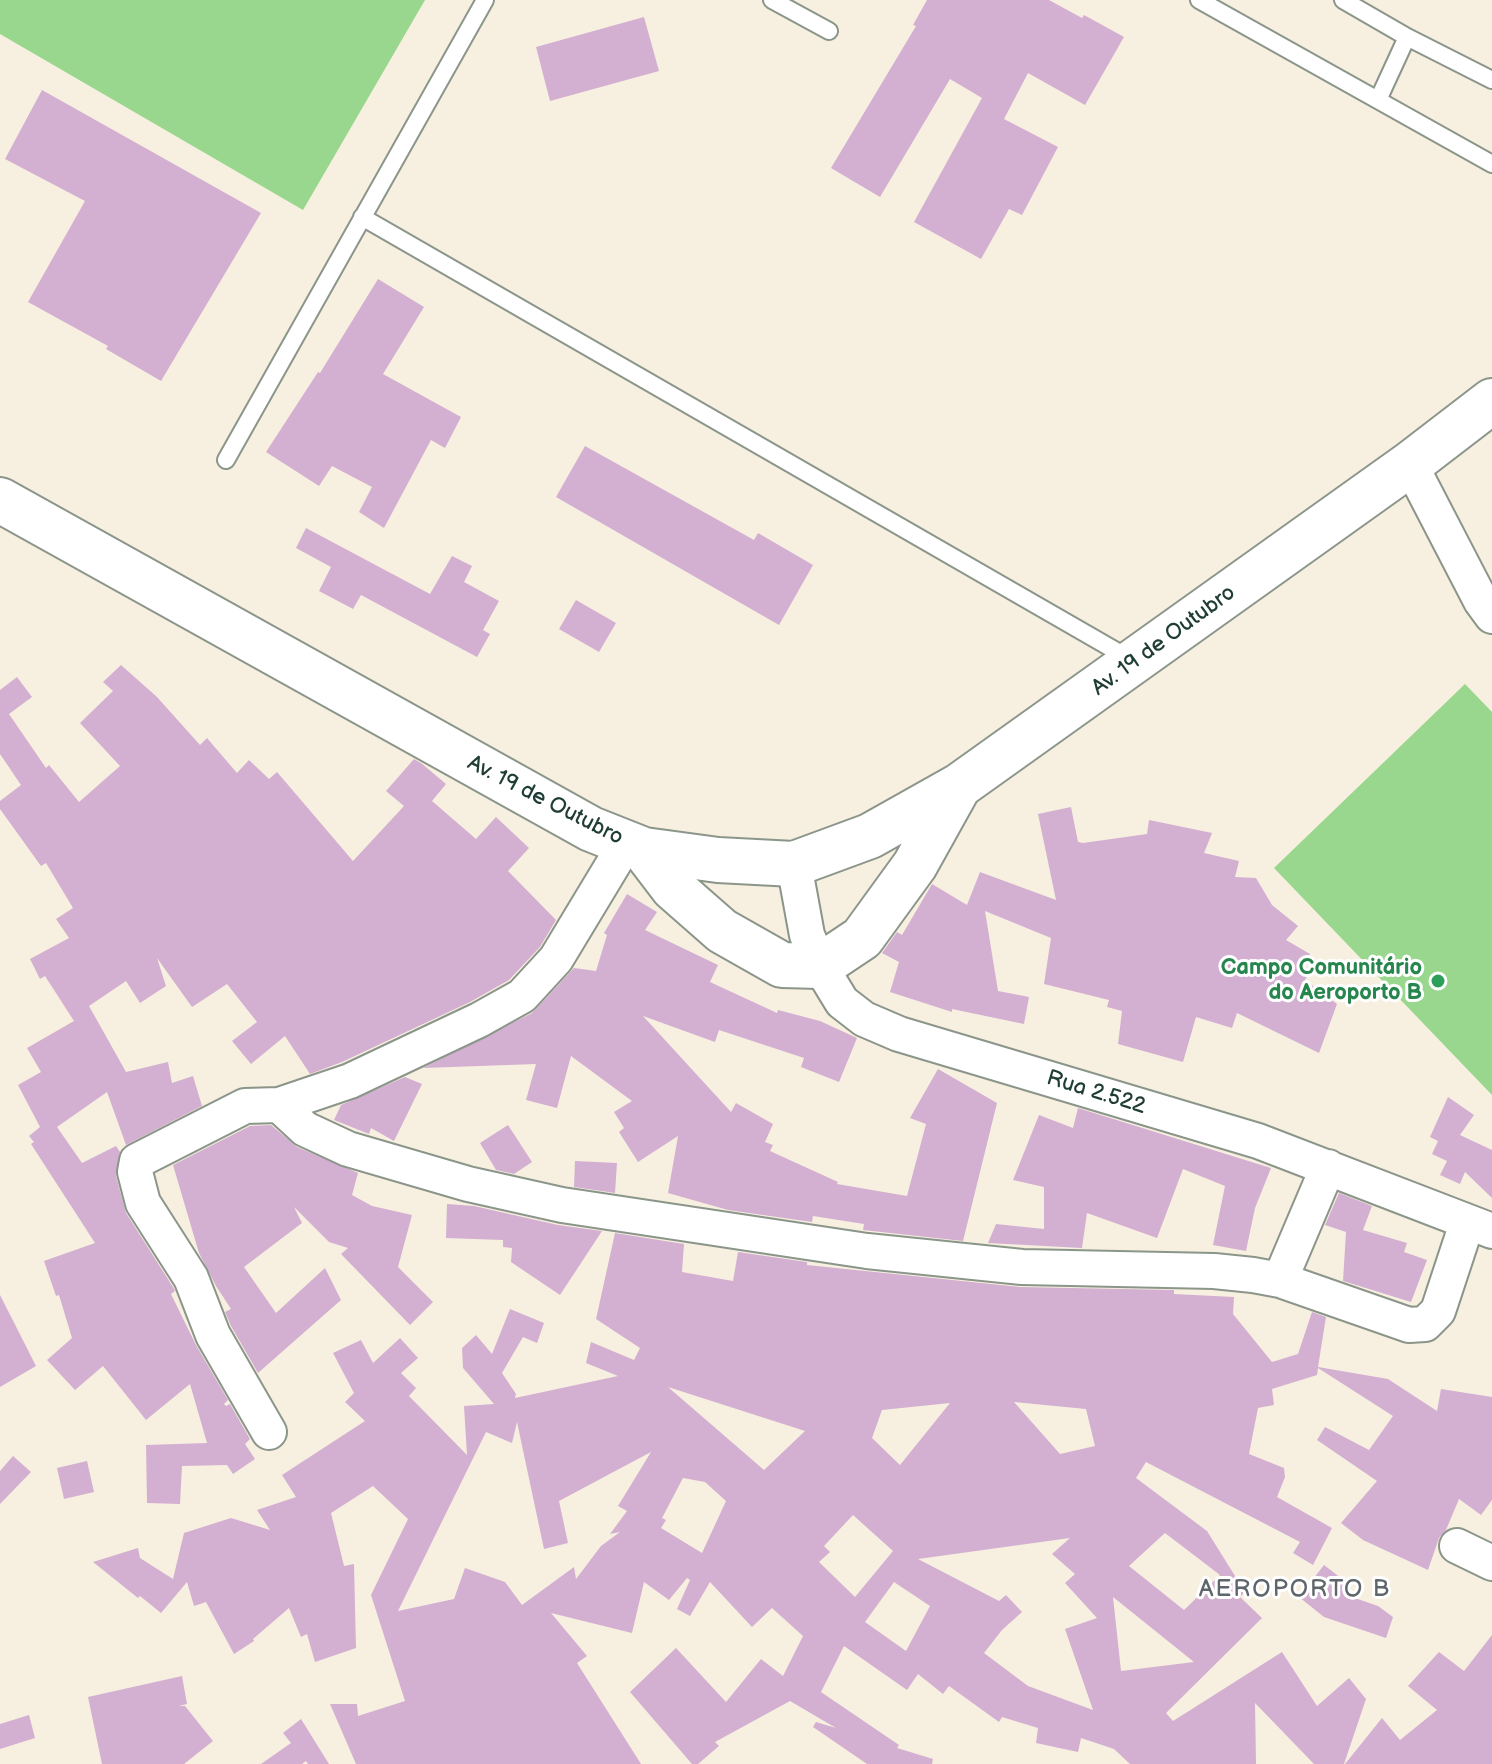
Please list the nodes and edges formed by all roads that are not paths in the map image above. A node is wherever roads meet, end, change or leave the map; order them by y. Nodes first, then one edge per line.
1 (485, 0) edge
2 (772, 0) edge
3 (1199, 0) edge
4 (1343, 0) edge
5 (829, 31) dead end
6 (1407, 37) junction
7 (1492, 80) edge
8 (1378, 100) junction
9 (1492, 164) edge
10 (362, 217) junction
11 (1492, 401) edge
12 (226, 460) dead end
13 (1410, 464) junction
14 (0, 500) edge
15 (1492, 616) edge
16 (1136, 662) junction
17 (959, 786) junction
18 (635, 846) junction
19 (794, 864) junction
20 (820, 966) junction
21 (279, 1105) junction
22 (1328, 1167) junction
23 (1480, 1227) edge
24 (1280, 1280) junction
25 (269, 1432) dead end
26 (1457, 1546) dead end
27 (1492, 1563) edge

1 - 10 lane
2 - 5 lane
3 - 8 lane
4 - 6 lane
6 - 7 lane
6 - 8 lane
8 - 9 lane
10 - 12 lane
10 - 16 lane
11 - 13 street, Av. 19 de Outubro
13 - 15 street
13 - 16 street, Av. 19 de Outubro
14 - 18 street, Av. 19 de Outubro
16 - 17 street, Av. 19 de Outubro
17 - 19 street, Av. 19 de Outubro
17 - 20 street
18 - 19 street, Av. 19 de Outubro
18 - 20 street
18 - 21 street
19 - 20 street, Rua 2.522
20 - 22 street, Rua 2.522
21 - 24 street
21 - 25 street
22 - 23 street, Rua 2.522
22 - 24 street
23 - 24 street
26 - 27 street

